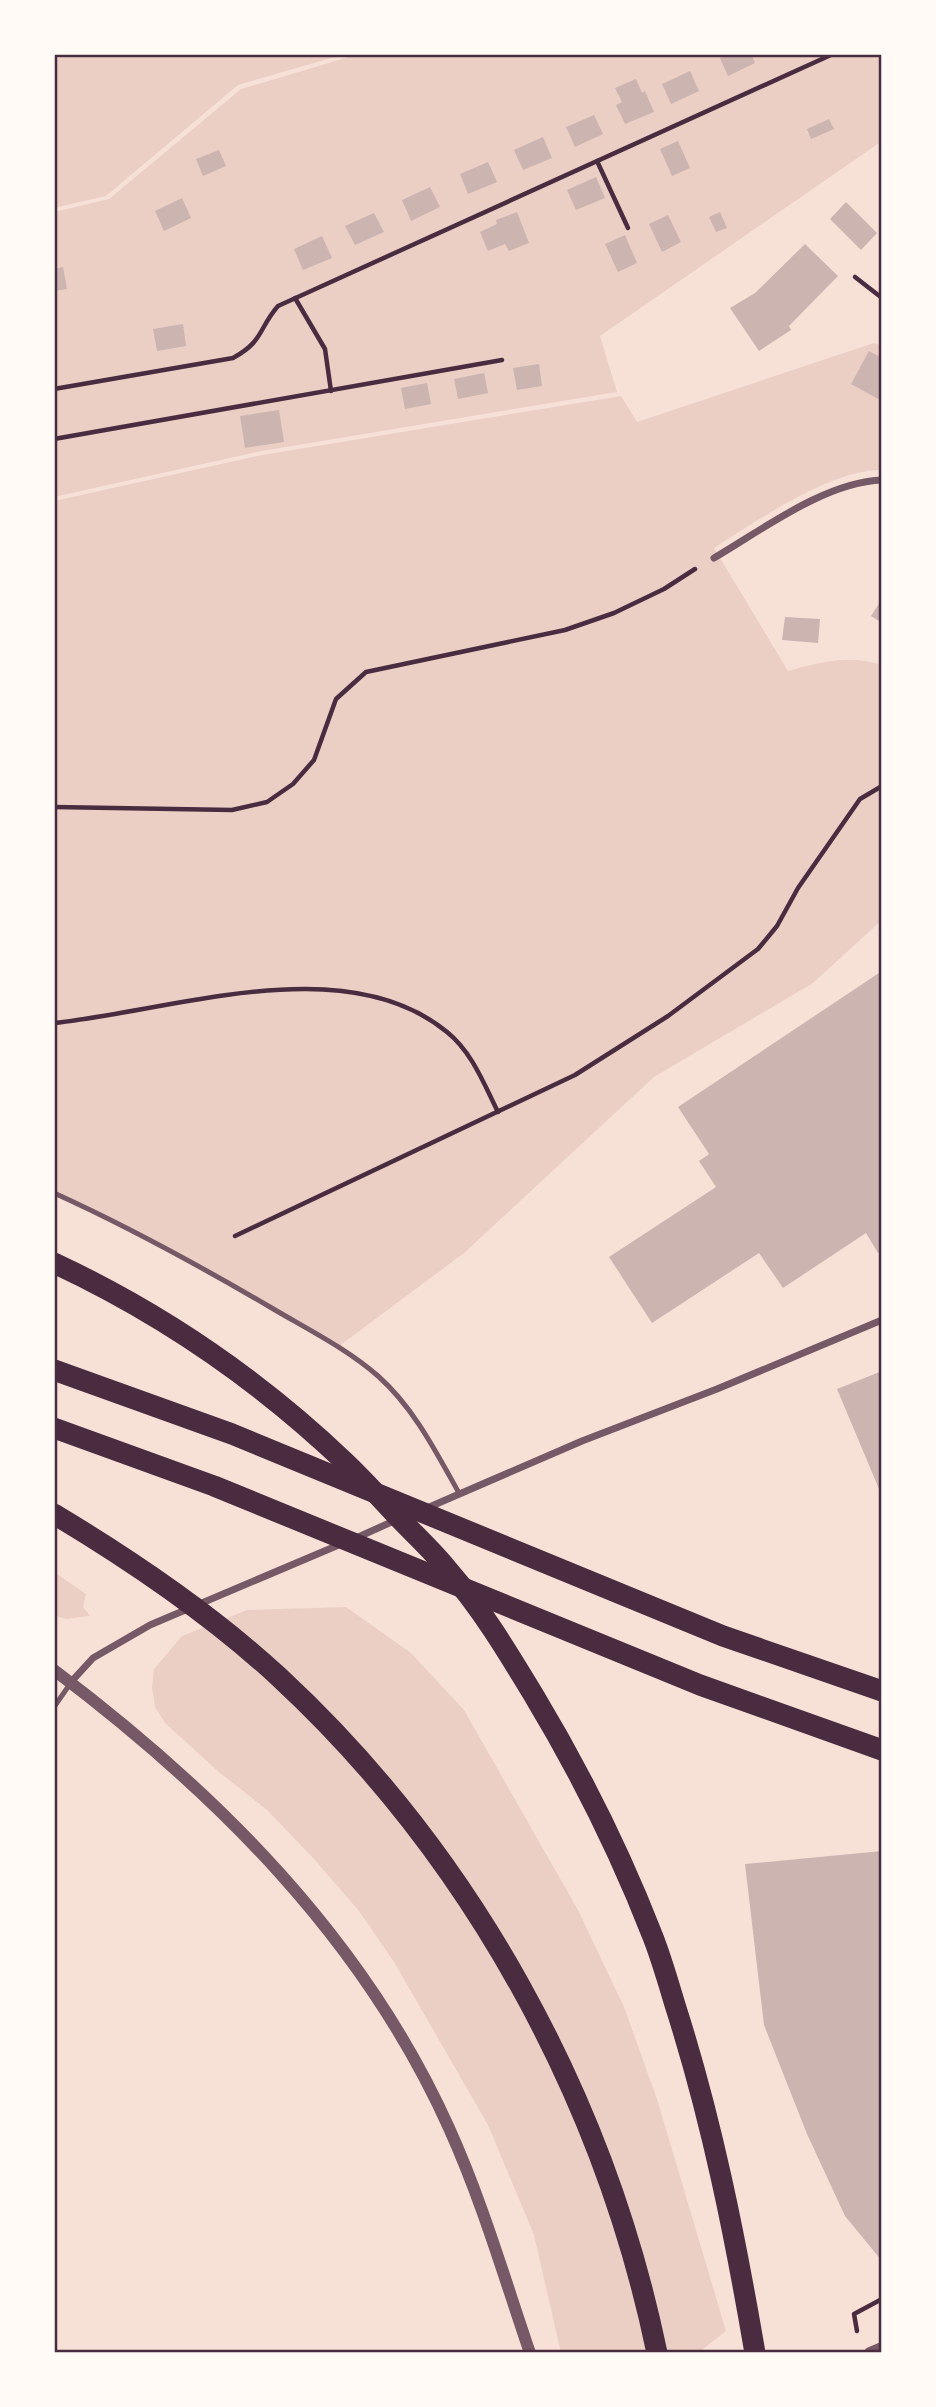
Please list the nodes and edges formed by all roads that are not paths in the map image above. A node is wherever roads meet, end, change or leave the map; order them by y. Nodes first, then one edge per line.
1 (882, 481) edge
2 (714, 558) road end
3 (54, 1193) edge
4 (54, 1263) edge
5 (882, 1320) edge
6 (54, 1370) edge
7 (62, 1430) edge
8 (459, 1493) junction
9 (54, 1514) edge
10 (54, 1670) edge
11 (71, 1682) junction
12 (882, 1691) edge
13 (54, 1707) edge
14 (882, 1750) edge
15 (655, 2343) edge
16 (882, 2348) edge
17 (530, 2353) edge
18 (755, 2353) edge
19 (870, 2353) edge

1 - 2 street
3 - 8 lane
4 - 18 highway
5 - 8 street
6 - 12 highway
7 - 14 highway
8 - 11 street
9 - 15 highway
10 - 11 street
11 - 13 lane
11 - 17 street
16 - 19 street

